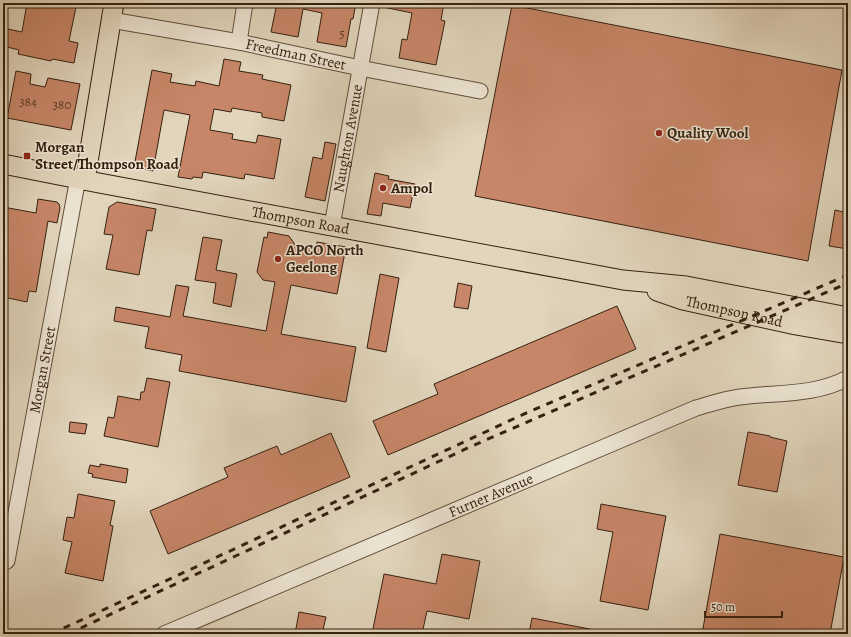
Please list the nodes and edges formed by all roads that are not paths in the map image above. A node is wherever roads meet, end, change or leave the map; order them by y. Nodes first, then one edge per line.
1 (245, 3) edge
2 (372, 3) edge
3 (112, 11) edge
4 (239, 42) junction
5 (360, 68) junction
6 (480, 91) dead end
7 (3, 164) edge
8 (81, 179) junction
9 (332, 226) junction
10 (623, 280) junction
11 (848, 317) edge
12 (848, 334) edge
13 (848, 366) edge
14 (848, 378) edge
15 (826, 387) junction
16 (5, 562) edge
17 (164, 634) edge

1 - 4 street
2 - 5 street, Naughton Avenue
3 - 4 street, Freedman Street
3 - 8 main road, Morgan Street
4 - 5 street, Freedman Street
5 - 6 street, Freedman Street
5 - 9 street, Naughton Avenue
7 - 8 main road, Thompson Road
8 - 9 main road, Thompson Road
8 - 16 street, Morgan Street
9 - 10 main road, Thompson Road
10 - 11 main road, Thompson Road
10 - 12 main road, Thompson Road
13 - 15 street
14 - 15 street, Furner Avenue
15 - 17 street, Furner Avenue

